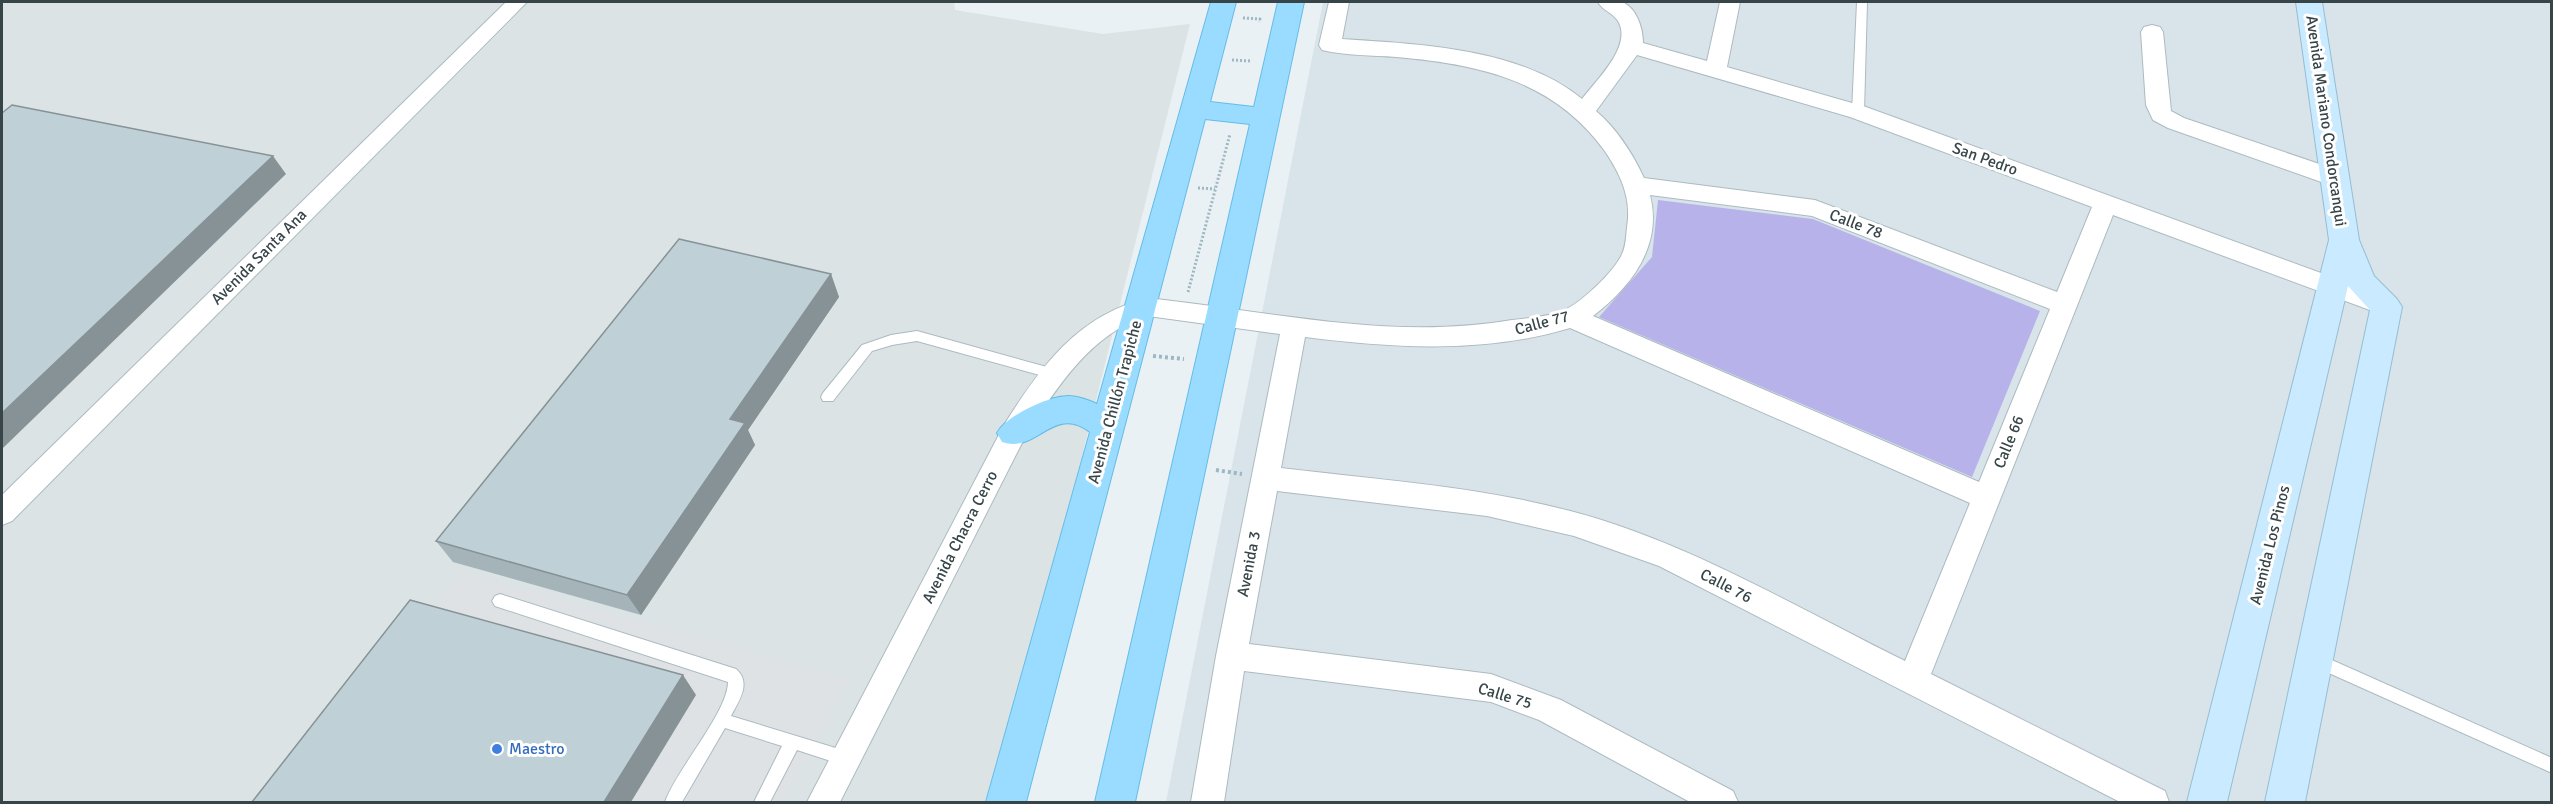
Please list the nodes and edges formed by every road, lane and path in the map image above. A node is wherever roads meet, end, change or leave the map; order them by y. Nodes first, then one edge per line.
1 (517, 2) edge
2 (1291, 2) edge
3 (1339, 2) edge
4 (1608, 2) edge
5 (1730, 2) edge
6 (1862, 2) edge
7 (2309, 2) edge
8 (1221, 9) edge
9 (1258, 30) dead end
10 (2152, 32) dead end
11 (1632, 47) junction
12 (1253, 51) dead end
13 (1716, 69) junction
14 (1248, 72) dead end
15 (1194, 109) junction
16 (1586, 111) junction
17 (1858, 112) junction
18 (1251, 116) junction
19 (2335, 178) junction
20 (1637, 185) junction
21 (2105, 204) junction
22 (2344, 240) junction
23 (2332, 288) junction
24 (2065, 305) junction
25 (2385, 307) junction
26 (1140, 308) junction
27 (1183, 310) junction
28 (1222, 315) junction
29 (1572, 318) junction
30 (1294, 327) junction
31 (1128, 353) junction
32 (1212, 362) junction
33 (1054, 374) junction
34 (828, 397) dead end
35 (1108, 427) junction
36 (1014, 433) junction
37 (1189, 466) junction
38 (1265, 478) junction
39 (1987, 498) junction
40 (2, 513) edge
41 (500, 601) dead end
42 (1231, 656) junction
43 (2314, 659) junction
44 (1913, 681) junction
45 (721, 720) junction
46 (792, 743) junction
47 (846, 758) junction
48 (2552, 766) edge
49 (673, 802) edge
50 (762, 802) edge
51 (823, 802) edge
52 (1006, 802) edge
53 (1114, 802) edge
54 (1207, 802) edge
55 (1721, 802) edge
56 (2152, 802) edge
57 (2207, 802) edge
58 (2285, 802) edge

1 - 40 street, Avenida Santa Ana
2 - 18 main road
3 - 16 street, Calle 77
4 - 11 street
5 - 13 street
6 - 17 lane
7 - 19 street, Avenida Mariano Condorcanqui
8 - 9 path
8 - 15 main road, Avenida Chillón Trapiche
10 - 19 street
11 - 13 street, San Pedro
11 - 16 street
12 - 14 path
13 - 17 street, San Pedro
15 - 18 main road
15 - 26 main road, Avenida Chillón Trapiche
16 - 20 street, Calle 77
17 - 21 street, San Pedro
18 - 27 path
18 - 28 main road
19 - 22 street, Avenida Mariano Condorcanqui
20 - 24 street, Calle 78
20 - 29 street, Calle 77
21 - 23 street, San Pedro
21 - 24 street, Calle 66
22 - 23 street, Avenida Mariano Condorcanqui
22 - 25 street, Avenida Mariano Condorcanqui
23 - 25 street, San Pedro
23 - 57 street, Avenida Los Pinos
24 - 39 street, Calle 66
25 - 43 street
26 - 27 street, Calle 77
26 - 31 main road, Avenida Chillón Trapiche
26 - 33 street, Avenida Chacra Cerro
27 - 28 street, Calle 77
28 - 30 street, Calle 77
28 - 32 main road
29 - 30 street, Calle 77
29 - 39 street
30 - 38 street, Avenida 3
31 - 32 path
31 - 35 main road, Avenida Chillón Trapiche
32 - 37 main road
33 - 34 lane
33 - 36 street, Avenida Chacra Cerro
35 - 36 main road
35 - 52 main road, Avenida Chillón Trapiche
36 - 47 street, Avenida Chacra Cerro
37 - 38 path
37 - 53 main road
38 - 42 street, Avenida 3
38 - 44 street, Calle 76
39 - 44 street, Calle 66
41 - 45 lane
42 - 54 street, Avenida 3
42 - 55 street, Calle 75
43 - 48 lane
43 - 58 street
44 - 56 street, Calle 76
45 - 46 lane
45 - 49 lane
46 - 47 lane
46 - 50 lane
47 - 51 street, Avenida Chacra Cerro

